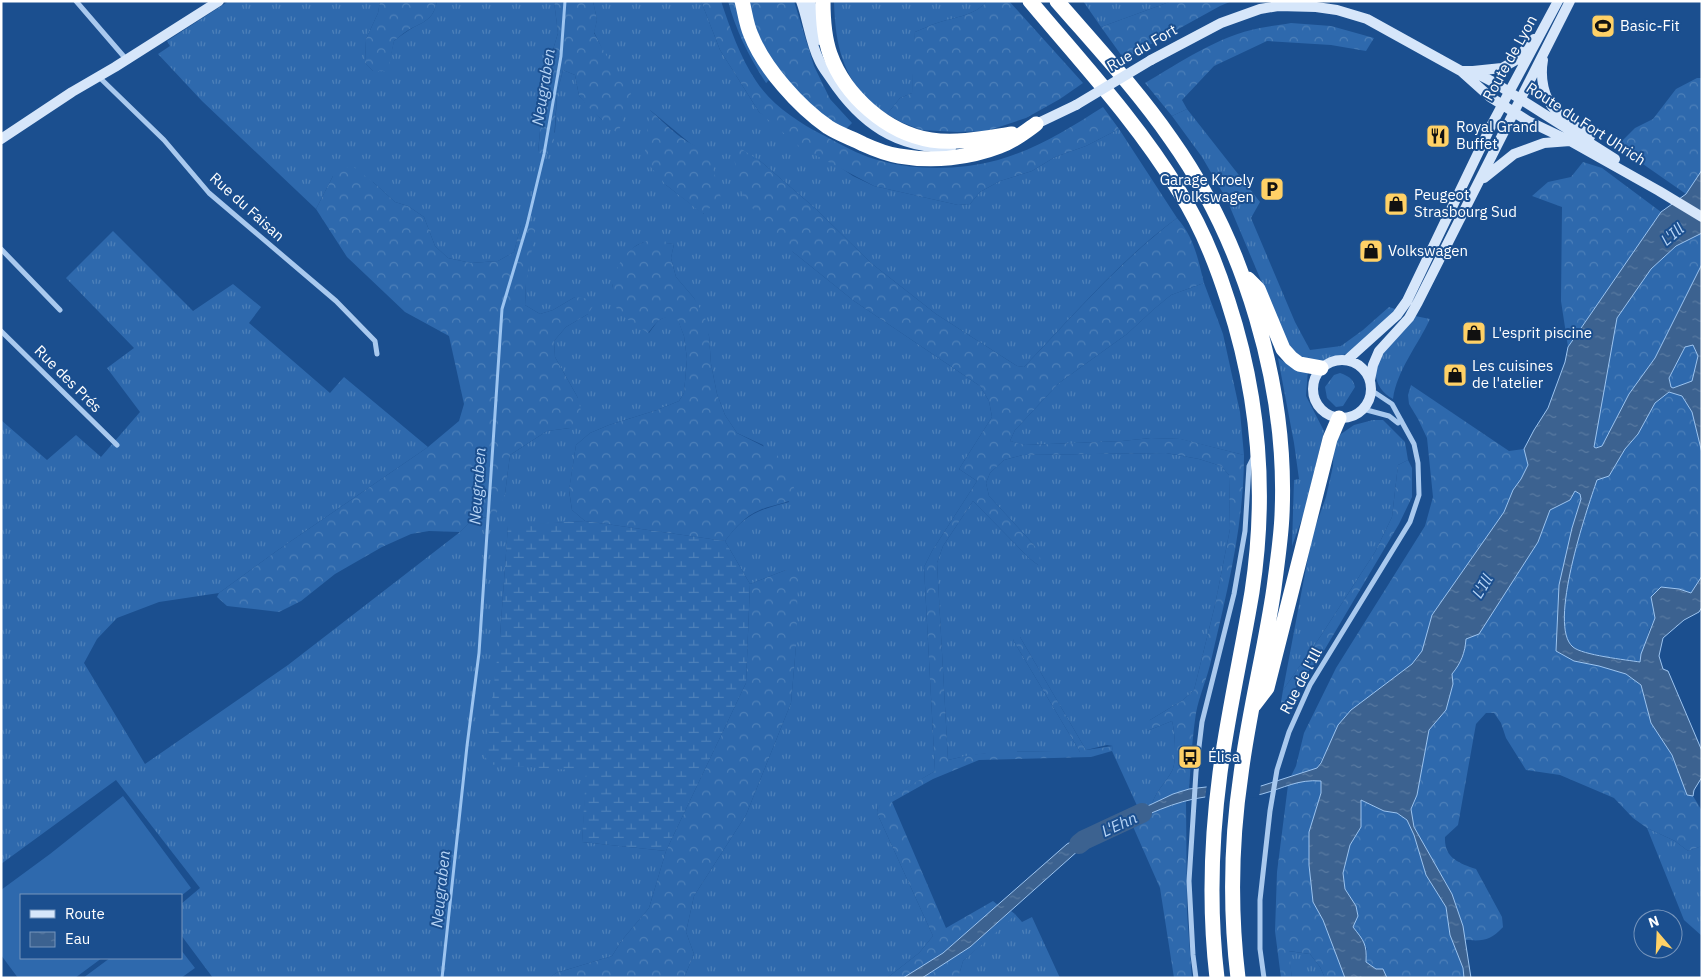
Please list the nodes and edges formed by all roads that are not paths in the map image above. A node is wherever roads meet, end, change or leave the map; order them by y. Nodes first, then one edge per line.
1 (76, 1) edge
2 (219, 1) edge
3 (742, 1) edge
4 (801, 1) edge
5 (810, 1) edge
6 (822, 1) edge
7 (1030, 1) edge
8 (1057, 1) edge
9 (1558, 1) edge
10 (1570, 1) edge
11 (1550, 18) junction
12 (1544, 54) junction
13 (126, 60) junction
14 (1467, 71) junction
15 (98, 76) junction
16 (1495, 83) joint
17 (1510, 92) junction
18 (1490, 97) joint
19 (1520, 98) junction
20 (846, 101) junction
21 (1503, 104) junction
22 (1514, 112) junction
23 (1036, 124) junction
24 (1012, 134) junction
25 (1, 139) edge
26 (1570, 141) junction
27 (1609, 155) junction
28 (1479, 182) junction
29 (1659, 191) junction
30 (1702, 217) edge
31 (1, 249) edge
32 (1240, 271) junction
33 (60, 310) dead end
34 (1, 331) edge
35 (377, 354) dead end
36 (1347, 360) junction
37 (1320, 368) junction
38 (1371, 385) junction
39 (1363, 409) junction
40 (1339, 418) junction
41 (1401, 420) junction
42 (117, 445) dead end
43 (1258, 448) junction
44 (1252, 709) junction
45 (1196, 978) edge
46 (1217, 978) edge
47 (1238, 978) edge
48 (1264, 978) edge

1 - 13 street
2 - 13 main road
3 - 23 highway
4 - 20 main road, Rue du Fort
5 - 20 main road, Rue du Fort
6 - 24 highway
7 - 43 highway
8 - 32 highway
9 - 11 main road, Route de Lyon
10 - 12 main road, Route de Lyon
11 - 14 main road
11 - 17 main road, Route de Lyon
12 - 19 main road, Route de Lyon
12 - 27 main road
13 - 15 main road
14 - 16 main road, Rue du Fort
14 - 18 main road, Rue du Fort
14 - 23 main road, Rue du Fort, bridge
15 - 25 main road
15 - 35 street, Rue du Faisan
16 - 17 main road, Route du Fort Uhrich
17 - 19 main road, Route du Fort Uhrich
17 - 21 main road, Route de Lyon
18 - 21 main road, Route du Fort Uhrich
19 - 22 main road, Route de Lyon
19 - 27 main road, Route du Fort Uhrich
20 - 24 main road, Rue du Fort
21 - 22 main road, Route du Fort Uhrich
21 - 36 main road, Route de Lyon
22 - 26 main road, Route du Fort Uhrich
22 - 28 main road, Route de Lyon
23 - 24 main road, Rue du Fort
26 - 28 main road
26 - 29 main road, Route du Fort Uhrich
27 - 29 main road, Route du Fort Uhrich
28 - 38 main road, Route de Lyon
29 - 30 main road, Route du Fort Uhrich
31 - 33 street
32 - 37 highway
32 - 44 highway
34 - 42 street, Rue des Prés
36 - 37 main road
36 - 38 main road
37 - 40 main road
38 - 39 main road
38 - 41 street, Rue de l'Ill
39 - 40 main road
39 - 41 street
40 - 44 highway
41 - 48 street, Rue de l'Ill
43 - 45 street
43 - 46 highway
44 - 47 highway

